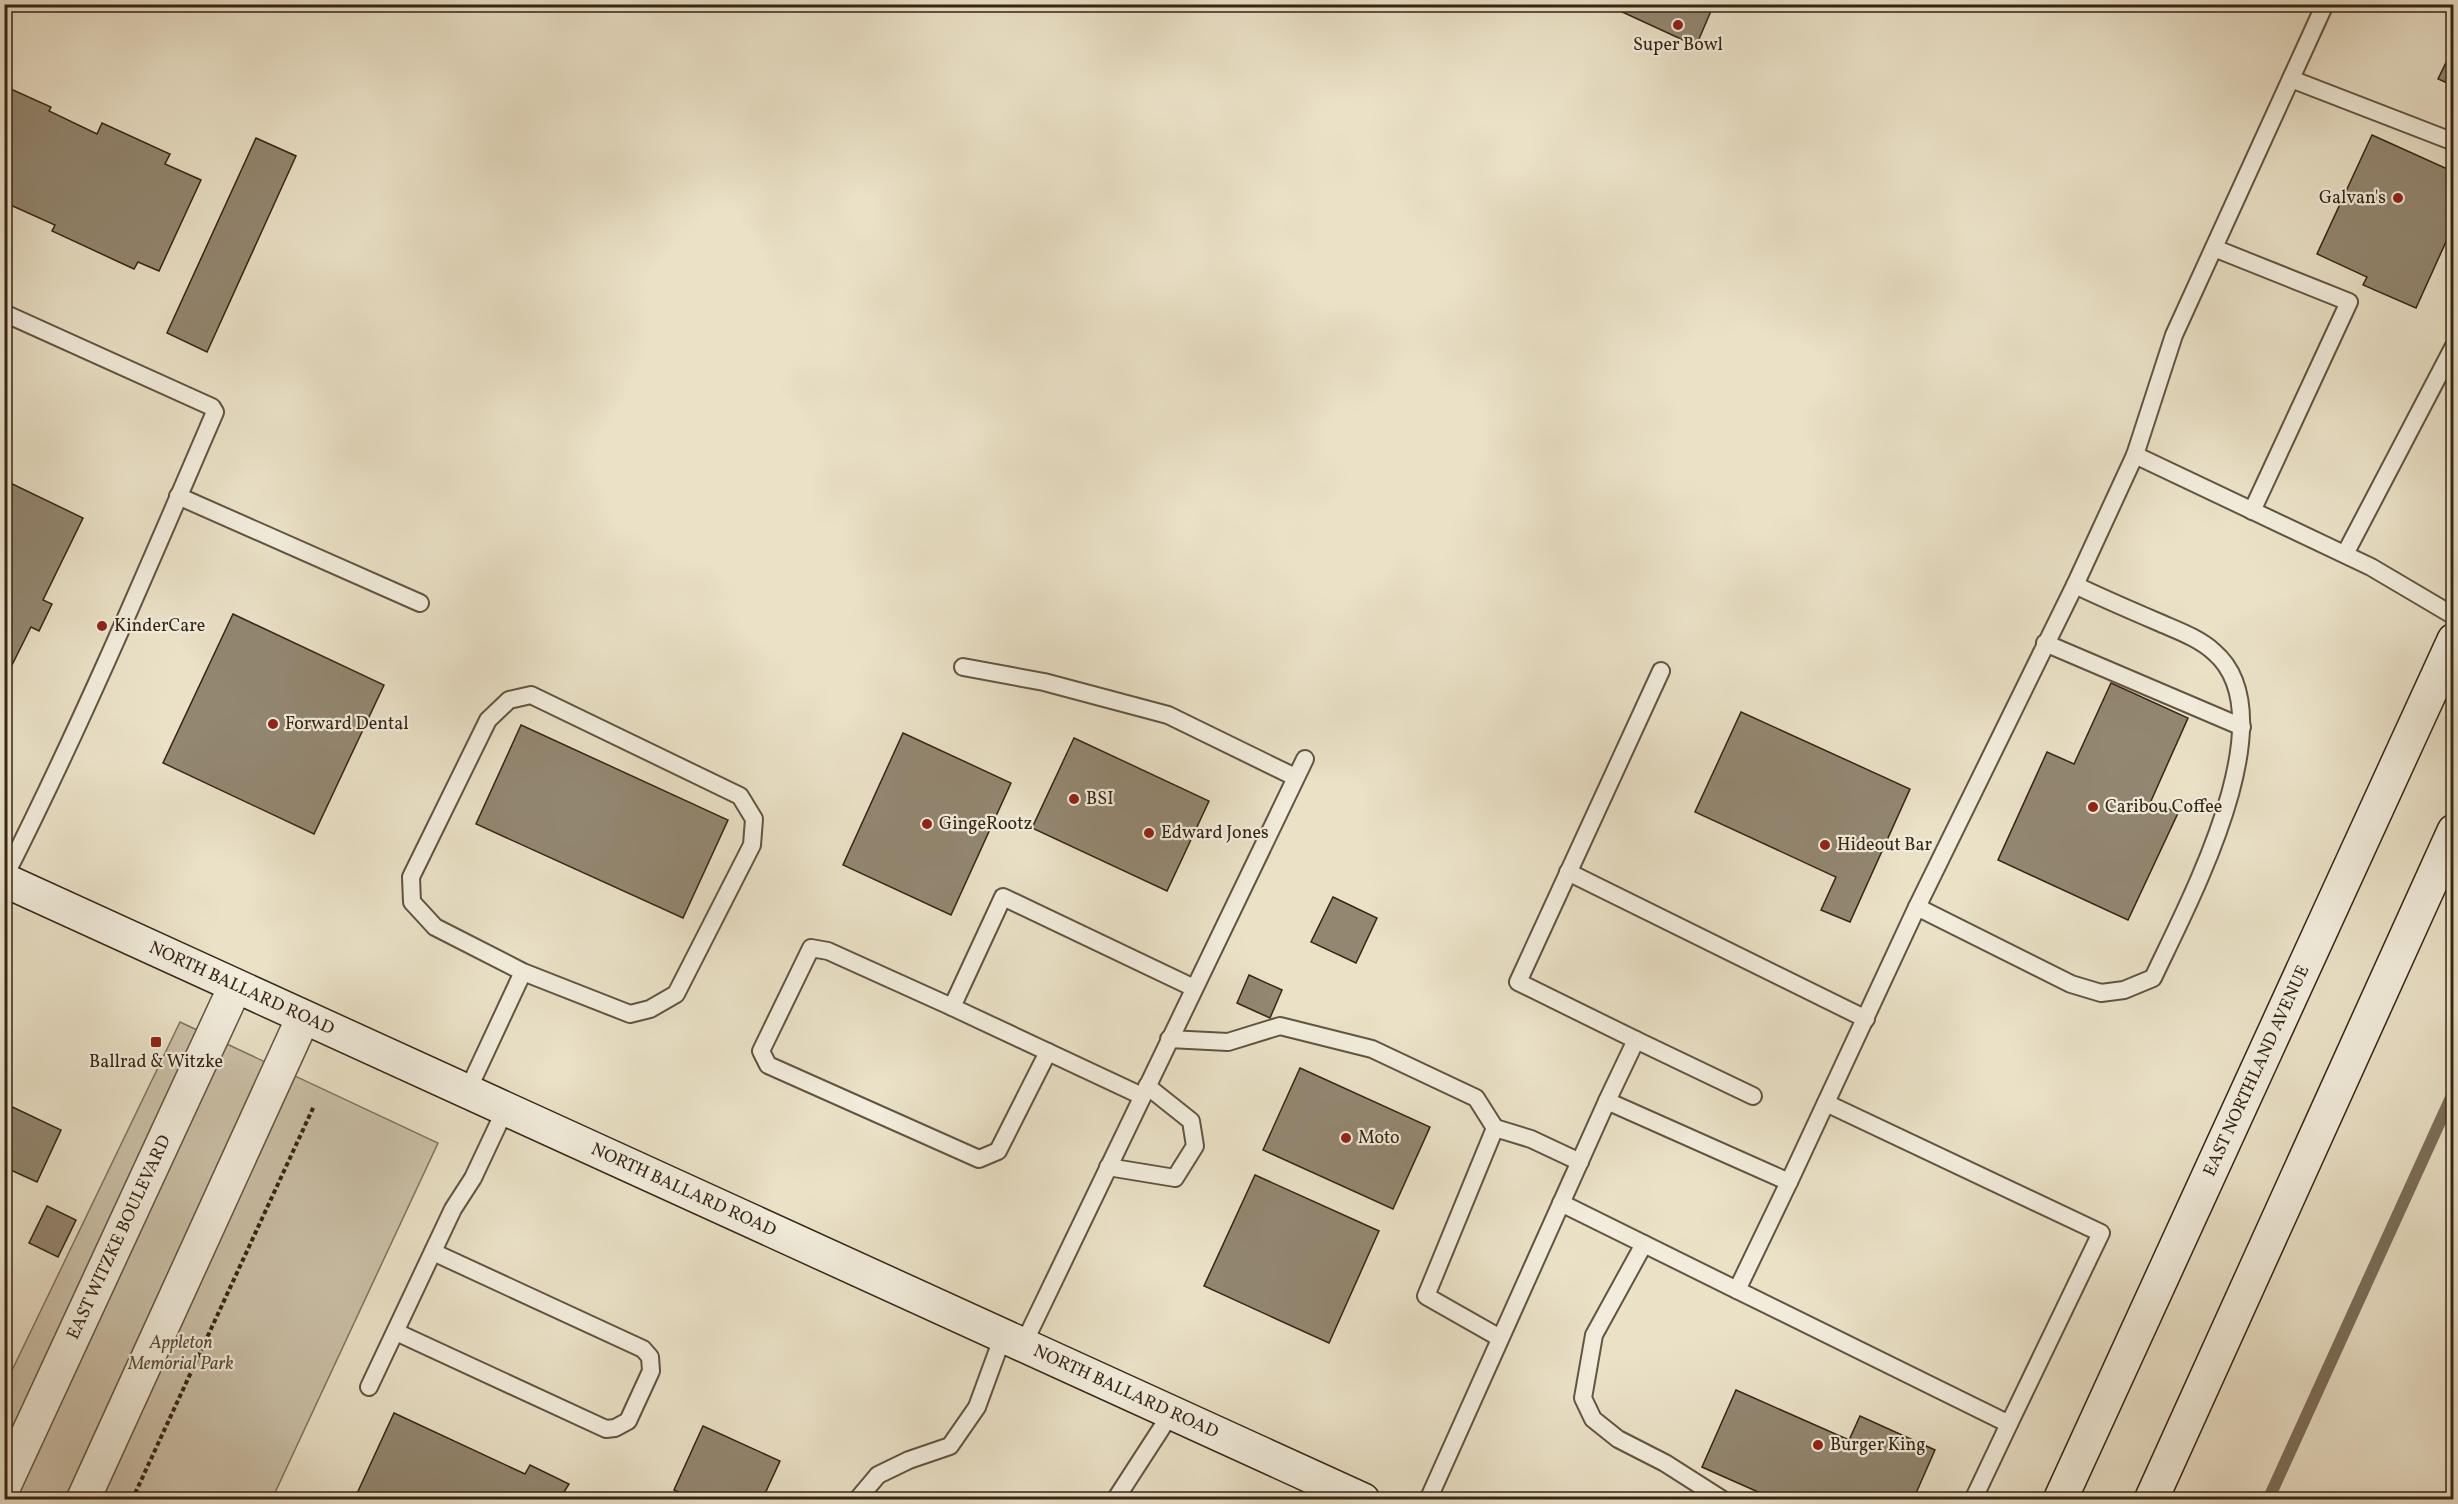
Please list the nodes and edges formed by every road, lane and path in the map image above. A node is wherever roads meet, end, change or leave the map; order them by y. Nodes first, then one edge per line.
1 (2325, 4) edge
2 (2291, 79) junction
3 (2454, 142) edge
4 (2214, 248) junction
5 (4, 313) edge
6 (2454, 346) edge
7 (2135, 455) junction
8 (178, 496) junction
9 (2252, 511) junction
10 (2345, 554) junction
11 (2075, 585) junction
12 (420, 603) dead end
13 (2454, 616) edge
14 (2454, 640) edge
15 (2045, 643) junction
16 (963, 667) dead end
17 (1661, 671) dead end
18 (2242, 727) junction
19 (1305, 759) dead end
20 (1295, 777) junction
21 (2454, 831) edge
22 (1568, 872) junction
23 (4, 879) edge
24 (1917, 907) junction
25 (523, 972) junction
26 (235, 987) junction
27 (1194, 988) junction
28 (952, 1008) junction
29 (303, 1018) junction
30 (1866, 1020) junction
31 (1169, 1040) junction
32 (1636, 1040) junction
33 (1048, 1052) junction
34 (1144, 1091) junction
35 (468, 1092) junction
36 (1754, 1096) dead end
37 (1607, 1101) junction
38 (1826, 1103) junction
39 (314, 1106) dead end
40 (506, 1110) junction
41 (1495, 1128) junction
42 (1580, 1162) junction
43 (1108, 1167) junction
44 (1789, 1182) junction
45 (1561, 1203) junction
46 (1644, 1244) junction
47 (433, 1252) junction
48 (1737, 1290) junction
49 (396, 1332) junction
50 (1500, 1338) junction
51 (1013, 1340) junction
52 (369, 1387) dead end
53 (1172, 1412) junction
54 (2009, 1424) junction
55 (4, 1486) edge
56 (83, 1500) edge
57 (132, 1500) edge
58 (857, 1500) edge
59 (1115, 1500) edge
60 (1363, 1500) edge
61 (1428, 1500) edge
62 (1723, 1500) edge
63 (1973, 1500) edge
64 (2060, 1500) edge
65 (2151, 1500) edge

1 - 2 lane
2 - 3 lane
2 - 4 lane
4 - 7 lane
4 - 9 lane
5 - 8 lane
6 - 10 lane
7 - 9 lane
7 - 11 lane
8 - 12 lane
8 - 23 lane
9 - 10 lane
10 - 13 lane
11 - 15 lane
11 - 18 lane
14 - 64 main road, EAST NORTHLAND AVENUE
15 - 18 lane
15 - 24 lane
16 - 20 lane
17 - 22 lane
18 - 24 lane
19 - 20 lane
20 - 27 lane
21 - 65 main road
22 - 30 lane
22 - 32 lane
23 - 26 main road, NORTH BALLARD ROAD
24 - 30 lane
25 - 25 lane
25 - 35 lane
26 - 29 main road, NORTH BALLARD ROAD
26 - 55 main road, EAST WITZKE BOULEVARD
27 - 28 lane
27 - 31 lane
28 - 33 lane
28 - 33 lane
29 - 35 main road, NORTH BALLARD ROAD
29 - 56 main road
30 - 38 lane
31 - 34 lane
31 - 41 lane
32 - 36 lane
32 - 37 lane
33 - 34 lane
34 - 43 lane
34 - 43 lane
35 - 40 main road, NORTH BALLARD ROAD
37 - 42 lane
37 - 44 lane
38 - 44 lane
38 - 54 lane
39 - 57 path
40 - 47 lane
40 - 51 main road, NORTH BALLARD ROAD
41 - 42 lane
41 - 50 lane
42 - 45 lane
43 - 51 lane
44 - 48 lane
45 - 46 lane
45 - 50 lane
46 - 48 lane
46 - 62 lane
47 - 49 lane
47 - 49 lane
48 - 54 lane
49 - 52 lane
50 - 61 lane
51 - 53 main road, NORTH BALLARD ROAD
51 - 58 lane
53 - 59 lane
53 - 60 main road, NORTH BALLARD ROAD
54 - 63 lane

